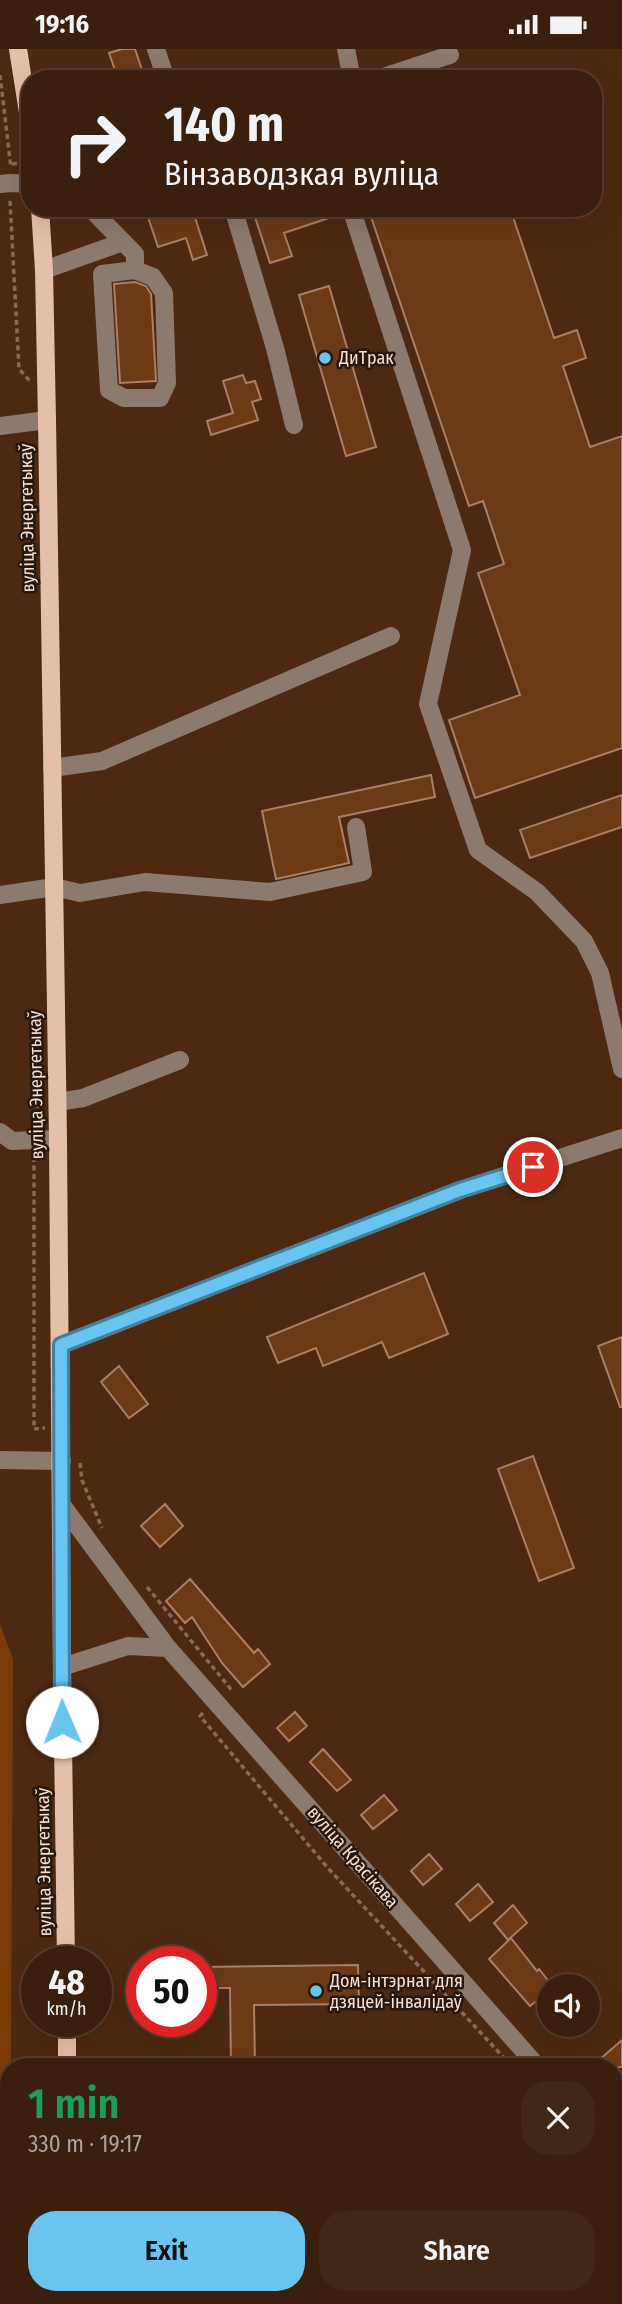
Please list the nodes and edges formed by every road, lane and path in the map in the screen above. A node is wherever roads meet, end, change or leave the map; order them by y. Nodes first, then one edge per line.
1 (18, 49) edge
2 (156, 49) edge
3 (345, 49) edge
4 (450, 55) dead end
5 (21, 70) edge
6 (163, 70) edge
7 (350, 70) edge
8 (404, 70) edge
9 (0, 75) edge
10 (21, 162) edge
11 (12, 164) junction
12 (5, 183) edge
13 (41, 217) edge
14 (99, 217) edge
15 (236, 217) edge
16 (354, 217) edge
17 (123, 242) junction
18 (44, 269) junction
19 (135, 270) junction
20 (32, 384) dead end
21 (47, 420) junction
22 (294, 425) dead end
23 (0, 426) edge
24 (391, 636) dead end
25 (52, 768) junction
26 (356, 827) dead end
27 (54, 887) junction
28 (0, 895) edge
29 (37, 1014) dead end
30 (180, 1060) dead end
31 (622, 1069) edge
32 (58, 1102) junction
33 (4, 1138) edge
34 (622, 1138) edge
35 (38, 1139) junction
36 (58, 1139) junction
37 (61, 1345) junction
38 (62, 1427) junction
39 (79, 1454) dead end
40 (0, 1460) edge
41 (62, 1461) junction
42 (62, 1505) junction
43 (106, 1538) dead end
44 (142, 1581) dead end
45 (168, 1649) junction
46 (62, 1667) junction
47 (216, 1702) junction
48 (66, 1946) edge
49 (67, 2037) edge
50 (68, 2058) edge
51 (504, 2058) edge
52 (530, 2058) edge

1 - 5 main road
2 - 6 street
3 - 7 street
4 - 8 street
9 - 11 path
10 - 11 path
11 - 12 path
12 - 20 path
13 - 18 main road, вуліца Энергетыкаў
14 - 17 street
15 - 22 street
16 - 31 street
17 - 18 street
17 - 19 street
18 - 21 main road, вуліца Энергетыкаў
19 - 19 street
21 - 23 street
21 - 25 main road, вуліца Энергетыкаў
24 - 25 street
25 - 27 main road, вуліца Энергетыкаў
26 - 27 street
27 - 28 street
27 - 32 main road, вуліца Энергетыкаў
29 - 35 path
30 - 32 street
32 - 36 main road, вуліца Энергетыкаў
33 - 35 street
34 - 37 street
35 - 36 street
35 - 38 path
36 - 37 main road, вуліца Энергетыкаў
37 - 38 main road, вуліца Энергетыкаў
38 - 41 main road, вуліца Энергетыкаў
39 - 43 path
40 - 41 street
41 - 42 main road, вуліца Энергетыкаў
42 - 45 street, вуліца Красікава
42 - 46 main road, вуліца Энергетыкаў
44 - 47 path
45 - 46 street
45 - 47 street, вуліца Красікава
46 - 48 main road, вуліца Энергетыкаў
47 - 51 path
47 - 52 street, вуліца Красікава
49 - 50 main road

